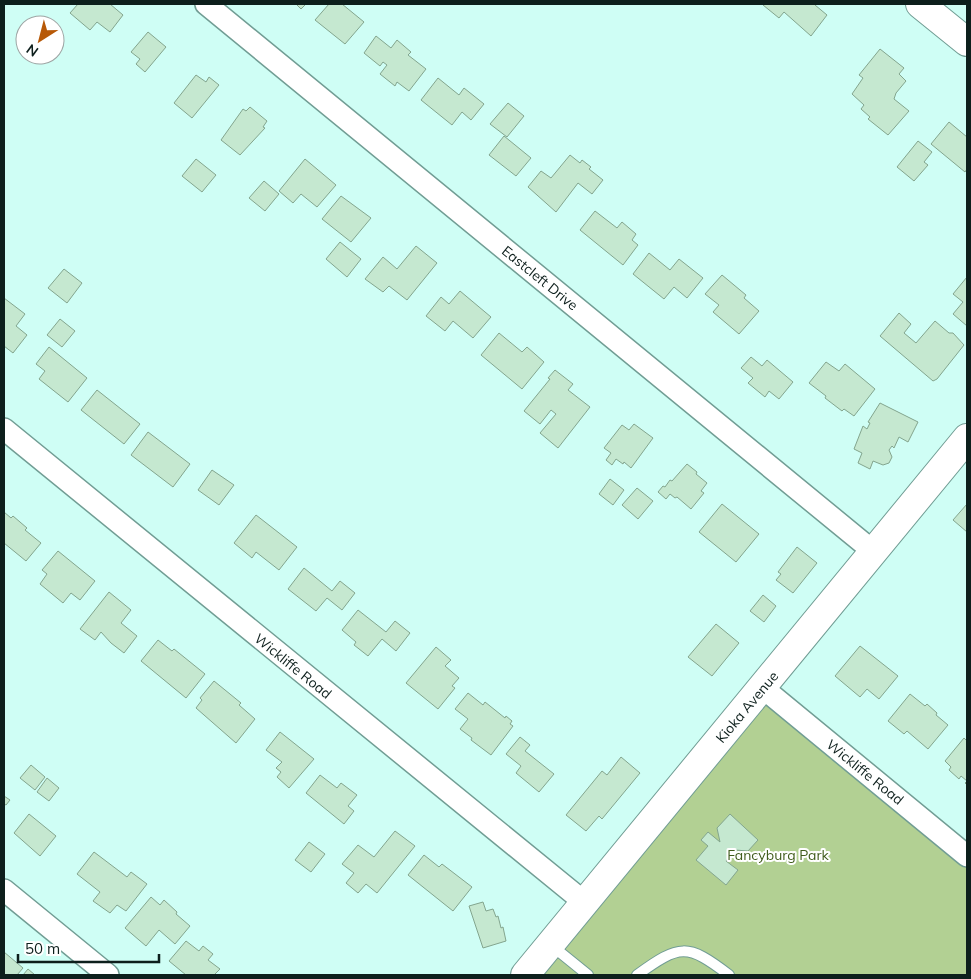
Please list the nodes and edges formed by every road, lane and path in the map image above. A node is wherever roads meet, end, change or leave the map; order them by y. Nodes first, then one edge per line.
1 (206, 4) edge
2 (920, 4) edge
3 (967, 42) edge
4 (4, 429) edge
5 (967, 438) edge
6 (874, 552) junction
7 (763, 688) junction
8 (967, 856) edge
9 (4, 890) edge
10 (584, 902) junction
11 (550, 944) junction
12 (108, 975) edge
13 (525, 975) edge
14 (588, 975) edge
15 (637, 975) edge
16 (729, 975) edge

1 - 6 street, Eastcleft Drive
2 - 3 street
4 - 10 street, Wickliffe Road
5 - 6 street, Kioka Avenue
6 - 7 street, Kioka Avenue
7 - 8 street, Wickliffe Road
7 - 10 street, Kioka Avenue
9 - 12 street
10 - 11 street, Kioka Avenue
11 - 13 street, Kioka Avenue
11 - 14 lane
15 - 16 lane

